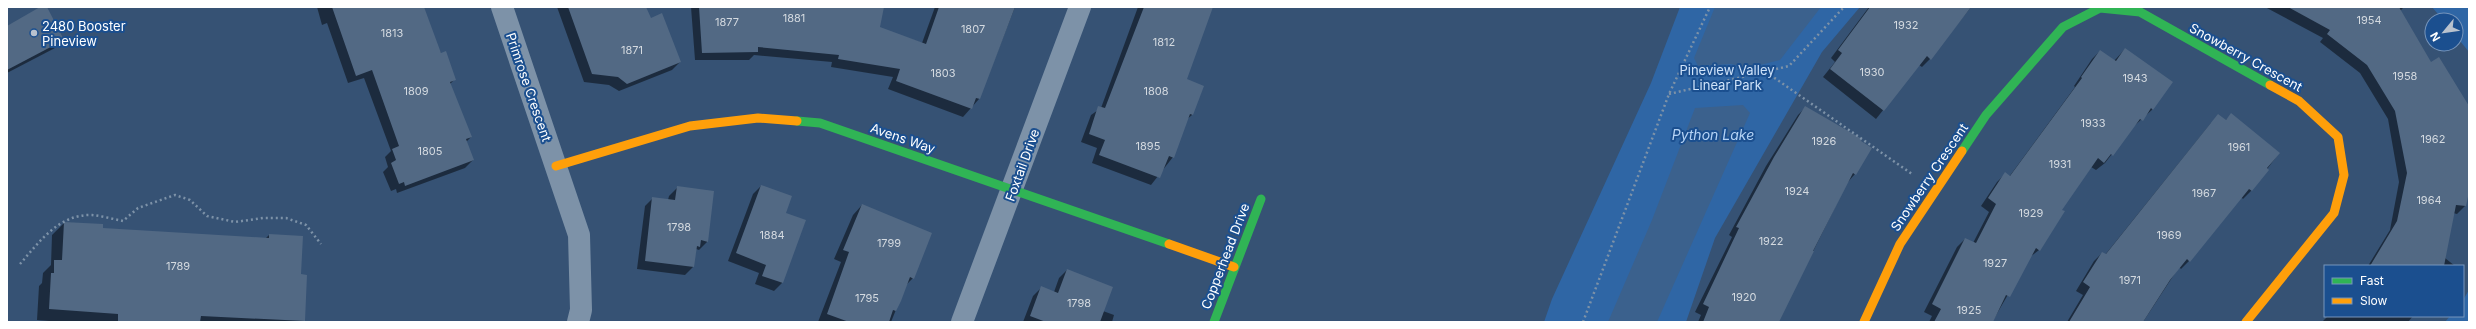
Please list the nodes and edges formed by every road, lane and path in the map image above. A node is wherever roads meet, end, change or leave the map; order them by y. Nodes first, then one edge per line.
1 (502, 7) edge
2 (1080, 7) edge
3 (1710, 7) edge
4 (1844, 7) edge
5 (1766, 72) junction
6 (1669, 94) junction
7 (556, 166) junction
8 (1912, 174) dead end
9 (1012, 190) junction
10 (1261, 199) dead end
11 (321, 244) dead end
12 (20, 264) dead end
13 (1234, 267) junction
14 (578, 322) edge
15 (962, 322) edge
16 (1214, 322) edge
17 (1582, 322) edge
18 (1864, 322) edge
19 (2246, 322) edge

1 - 7 street, Primrose Crescent
2 - 9 street, Foxtail Drive
3 - 6 path
4 - 5 path
5 - 6 path
5 - 8 path
6 - 17 path
7 - 9 street, Avens Way
7 - 14 street, Primrose Crescent
9 - 13 street, Avens Way
9 - 15 street, Foxtail Drive
10 - 13 street, Copperhead Drive
11 - 12 path
13 - 16 street, Copperhead Drive
18 - 19 street, Snowberry Crescent

